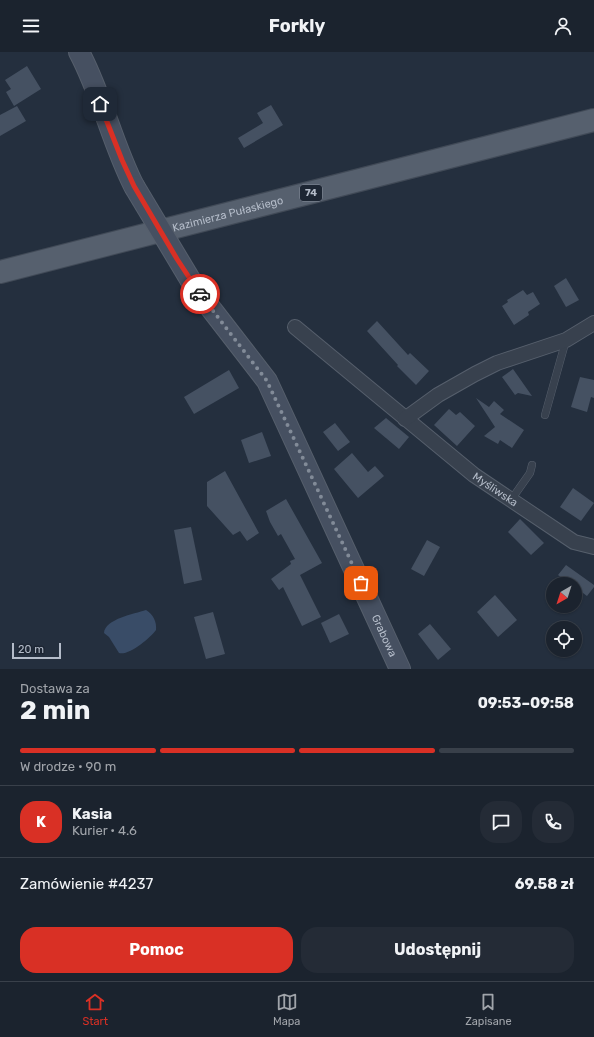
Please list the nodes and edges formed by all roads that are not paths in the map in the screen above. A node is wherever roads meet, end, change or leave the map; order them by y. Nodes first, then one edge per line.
1 (79, 52) edge
2 (594, 120) edge
3 (0, 272) edge
4 (594, 323) edge
5 (295, 327) dead end
6 (566, 340) junction
7 (545, 415) dead end
8 (405, 419) junction
9 (532, 465) dead end
10 (512, 500) junction
11 (594, 547) edge
12 (400, 669) edge

1 - 12 street, Grabowa, bridge
2 - 3 main road, Kazimierza Pułaskiego / 74
4 - 6 street
5 - 8 street, Myśliwska
6 - 7 lane
6 - 8 street
8 - 10 street, Myśliwska
9 - 10 lane
10 - 11 street, Myśliwska

